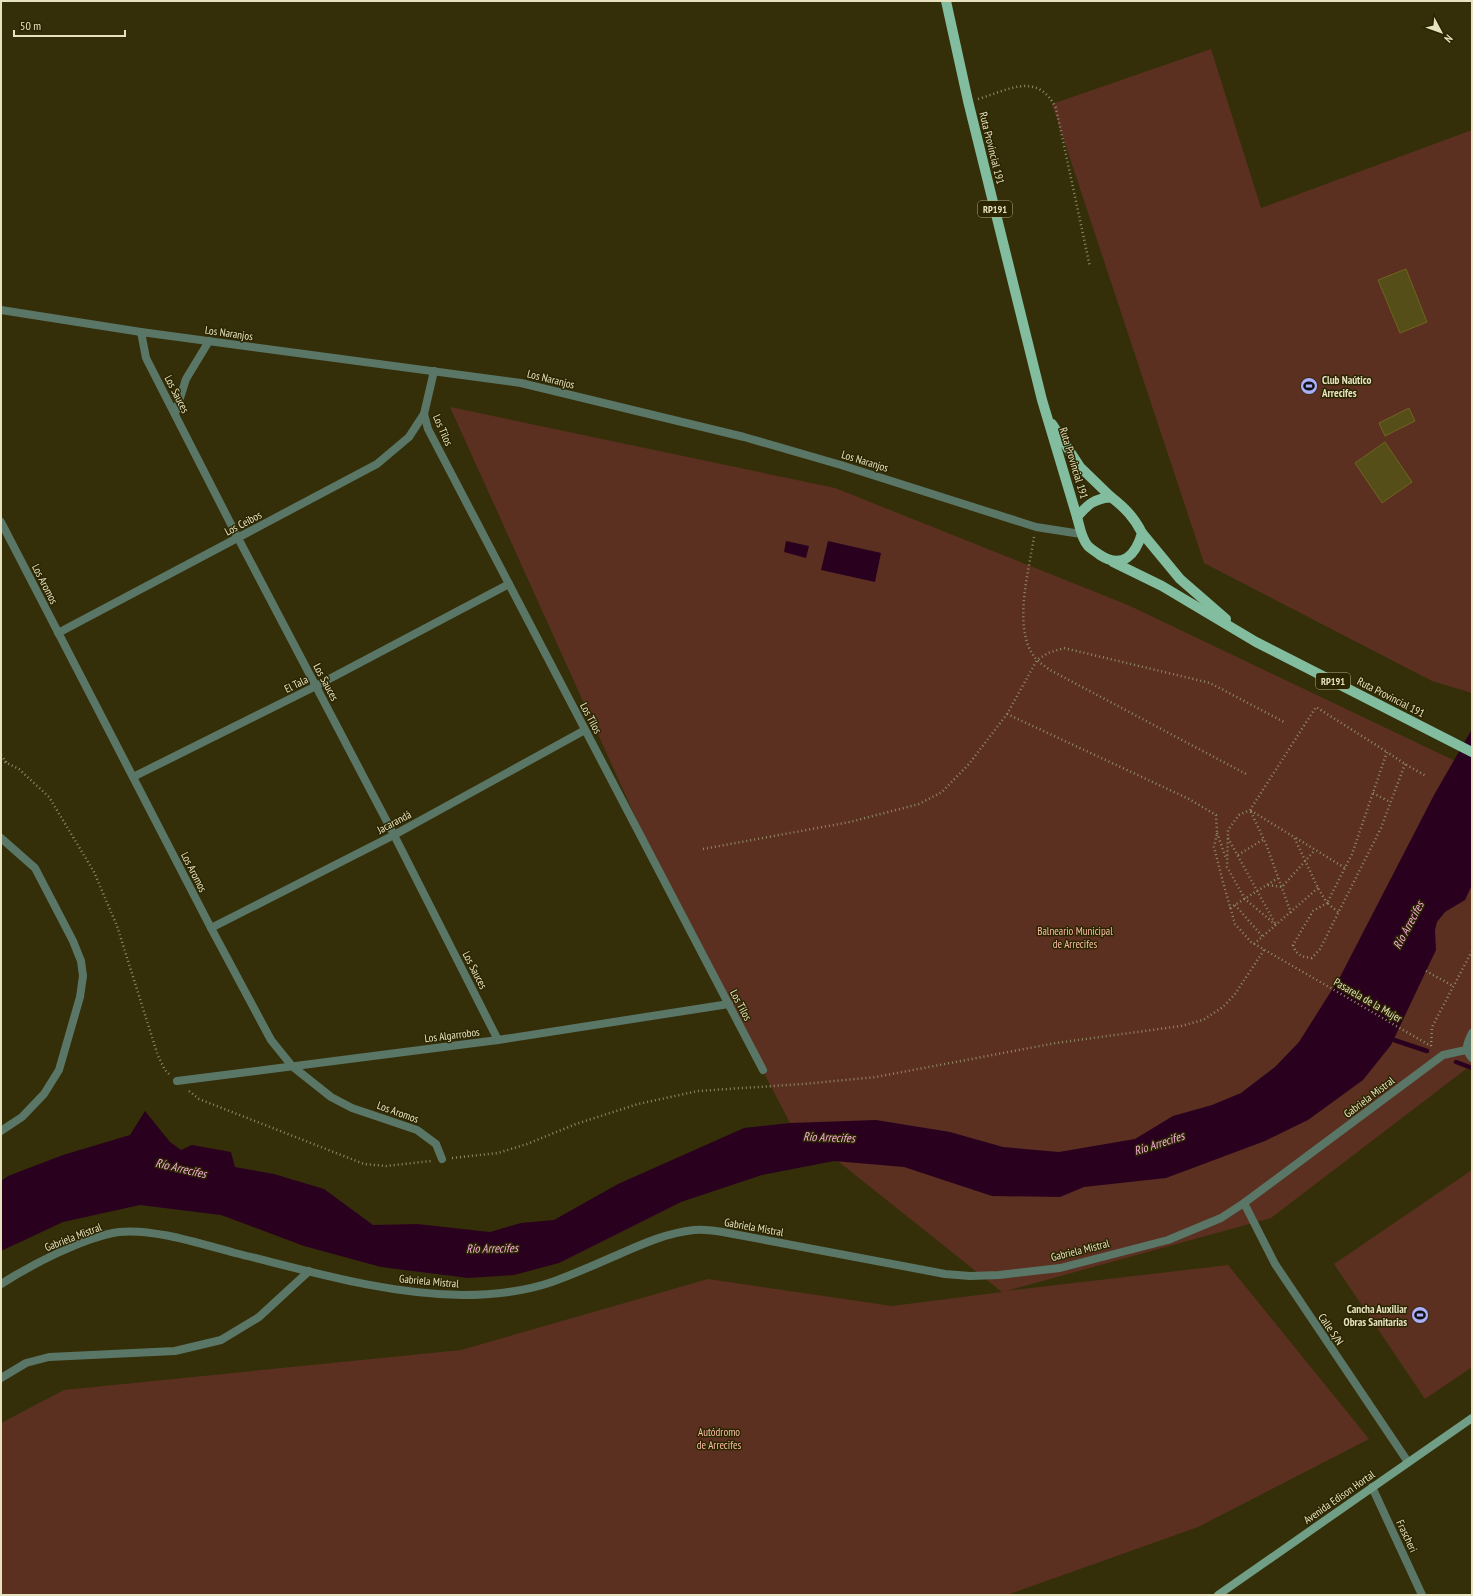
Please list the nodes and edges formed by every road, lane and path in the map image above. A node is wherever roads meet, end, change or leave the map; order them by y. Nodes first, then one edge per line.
1 (946, 1) edge
2 (968, 101) junction
3 (1090, 267) dead end
4 (1, 310) edge
5 (141, 332) junction
6 (209, 341) junction
7 (434, 371) junction
8 (175, 414) junction
9 (424, 414) junction
10 (1047, 416) junction
11 (1111, 497) junction
12 (1077, 517) junction
13 (1, 522) edge
14 (1036, 526) junction
15 (1142, 533) junction
16 (1081, 534) junction
17 (238, 538) junction
18 (1113, 562) junction
19 (510, 584) junction
20 (58, 633) junction
21 (1256, 642) junction
22 (1038, 660) junction
23 (316, 686) junction
24 (1007, 714) junction
25 (1284, 722) dead end
26 (585, 730) junction
27 (1387, 752) junction
28 (1472, 752) edge
29 (1, 755) edge
30 (1, 760) edge
31 (8, 763) junction
32 (1404, 764) junction
33 (1246, 774) dead end
34 (1426, 776) dead end
35 (133, 777) junction
36 (1373, 793) junction
37 (1390, 802) junction
38 (1250, 810) junction
39 (1217, 833) junction
40 (394, 835) junction
41 (1294, 837) junction
42 (1, 838) edge
43 (1228, 838) junction
44 (1264, 839) junction
45 (703, 849) dead end
46 (1315, 850) junction
47 (1238, 855) junction
48 (1227, 861) junction
49 (1305, 861) junction
50 (1345, 868) junction
51 (1278, 878) junction
52 (1268, 885) junction
53 (1282, 887) junction
54 (1318, 888) junction
55 (1258, 891) junction
56 (1246, 899) junction
57 (1327, 903) junction
58 (1235, 905) junction
59 (1230, 908) junction
60 (1291, 912) junction
61 (1339, 912) junction
62 (1276, 925) junction
63 (211, 928) junction
64 (1263, 936) junction
65 (1254, 944) junction
66 (1264, 950) junction
67 (1472, 951) edge
68 (1426, 971) dead end
69 (1453, 986) junction
70 (729, 1004) junction
71 (1472, 1033) edge
72 (498, 1040) junction
73 (1431, 1046) junction
74 (1466, 1050) junction
75 (1443, 1055) junction
76 (1472, 1058) edge
77 (292, 1066) junction
78 (763, 1070) dead end
79 (177, 1081) junction
80 (1, 1131) edge
81 (442, 1159) junction
82 (1244, 1203) junction
83 (309, 1271) junction
84 (1, 1284) edge
85 (1, 1378) edge
86 (1472, 1418) edge
87 (1408, 1462) junction
88 (1372, 1487) junction
89 (1218, 1595) edge
90 (1422, 1595) edge

1 - 2 main road, Ruta Provincial 191 / RP191
2 - 3 path
2 - 10 main road, Ruta Provincial 191 / RP191
4 - 5 street, Los Naranjos
5 - 6 street, Los Naranjos
5 - 8 street, Los Sauces
6 - 7 street, Los Naranjos
6 - 8 street
7 - 9 street, Los Tilos
7 - 14 street, Los Naranjos
8 - 17 street, Los Sauces
9 - 17 street, Los Ceibos
9 - 19 street, Los Tilos
10 - 11 main road, Ruta Provincial 191 / RP191
10 - 12 main road, Ruta Provincial 191 / RP191
11 - 12 main road
11 - 15 main road, RP191
12 - 16 main road, RP191
13 - 20 street, Los Aromos
14 - 16 street, Los Naranjos
14 - 22 path
15 - 18 main road
15 - 21 main road, Ruta Provincial 191 / RP191
16 - 18 main road, RP191
17 - 20 street, Los Ceibos
17 - 23 street, Los Sauces
18 - 21 main road, Ruta Provincial 191 / RP191
19 - 23 street, El Tala
19 - 26 street, Los Tilos
20 - 35 street, Los Aromos
21 - 28 main road, Ruta Provincial 191 / RP191
22 - 24 path
22 - 25 path
22 - 33 path
23 - 35 street, El Tala
23 - 40 street, Los Sauces
24 - 39 path
24 - 45 path
26 - 40 street, Jacarandá
26 - 70 street, Los Tilos
27 - 32 path
27 - 36 path
27 - 38 path
29 - 31 path
30 - 31 path
31 - 79 path
32 - 34 path
32 - 37 path
35 - 63 street, Los Aromos
36 - 37 path
36 - 50 path
37 - 61 path
38 - 41 path
38 - 43 path
38 - 44 path
39 - 48 path
39 - 59 path, Pasarela de la Mujer
40 - 63 street, Jacarandá
40 - 72 street, Los Sauces
41 - 46 path
41 - 49 path
42 - 80 street
43 - 47 path
43 - 48 path
44 - 47 path
44 - 51 path
46 - 49 path
46 - 50 path
47 - 55 path
48 - 56 path
49 - 53 path
49 - 54 path
50 - 57 path
51 - 52 path
51 - 53 path
52 - 53 path
52 - 55 path
53 - 60 path
54 - 57 path
54 - 60 path
55 - 56 path
55 - 62 path
56 - 58 path
56 - 62 path
57 - 61 path
57 - 61 path
58 - 59 path
58 - 64 path
59 - 65 path, Pasarela de la Mujer
60 - 62 path
62 - 64 path
63 - 77 street, Los Aromos
64 - 65 path
65 - 66 path, Pasarela de la Mujer
66 - 73 path, Pasarela de la Mujer
66 - 81 path
67 - 69 path
68 - 69 path
69 - 73 path
70 - 72 street, Los Algarrobos
70 - 78 street, Los Tilos
71 - 74 street
72 - 77 street, Los Algarrobos
73 - 75 path, Pasarela de la Mujer
74 - 75 street, Gabriela Mistral
74 - 76 street
75 - 82 street, Gabriela Mistral
77 - 79 street, Los Algarrobos
77 - 81 street, Los Aromos
79 - 81 path
82 - 83 street, Gabriela Mistral
82 - 87 street, Calle S/N
83 - 84 street, Gabriela Mistral
83 - 85 street
86 - 87 main road, Avenida Edison Hortal
87 - 88 main road, Avenida Edison Hortal
88 - 89 main road, Avenida Edison Hortal
88 - 90 street, Frascheri

